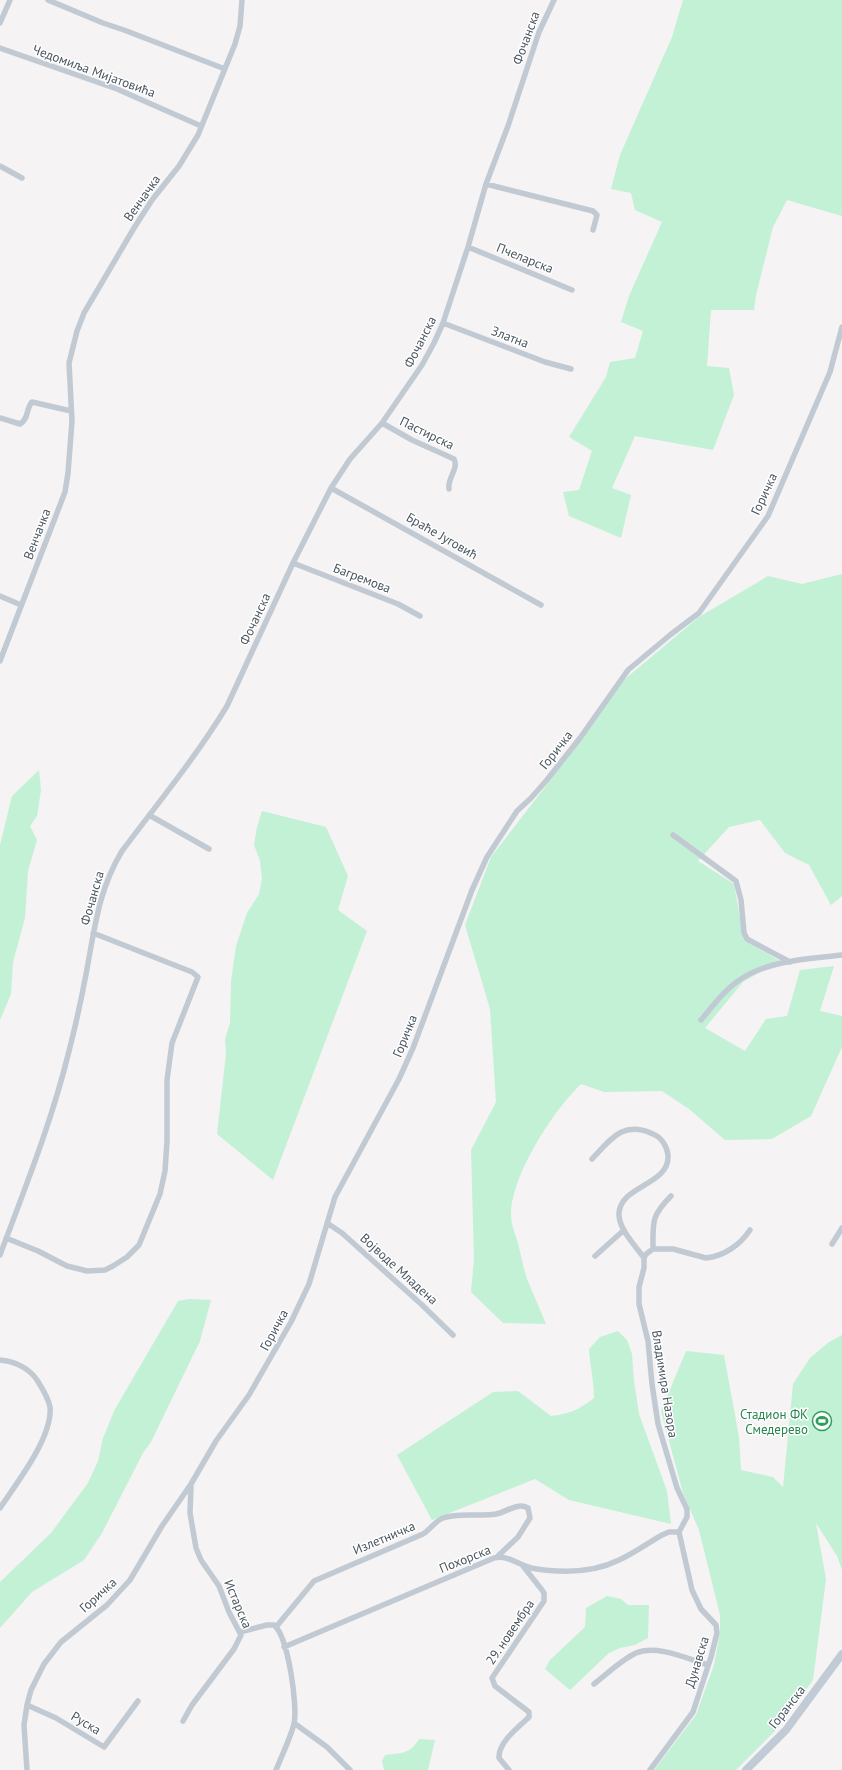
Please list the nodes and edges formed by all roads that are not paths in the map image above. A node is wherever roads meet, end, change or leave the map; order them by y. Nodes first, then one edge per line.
1 (10, 0) edge
2 (48, 0) edge
3 (242, 0) edge
4 (554, 0) edge
5 (0, 23) edge
6 (0, 48) edge
7 (225, 69) junction
8 (201, 126) junction
9 (0, 166) edge
10 (22, 178) dead end
11 (486, 184) junction
12 (593, 230) dead end
13 (468, 247) junction
14 (572, 290) dead end
15 (443, 323) junction
16 (842, 328) edge
17 (571, 369) dead end
18 (71, 411) junction
19 (0, 418) edge
20 (382, 423) junction
21 (331, 488) junction
22 (449, 489) dead end
23 (293, 563) junction
24 (0, 596) edge
25 (21, 605) junction
26 (541, 605) dead end
27 (420, 616) dead end
28 (0, 661) edge
29 (149, 815) junction
30 (673, 835) dead end
31 (209, 849) dead end
32 (93, 933) junction
33 (842, 955) edge
34 (790, 962) junction
35 (701, 1020) dead end
36 (592, 1159) dead end
37 (671, 1196) dead end
38 (327, 1223) junction
39 (842, 1228) edge
40 (624, 1230) junction
41 (750, 1230) dead end
42 (6, 1238) junction
43 (832, 1244) dead end
44 (653, 1249) junction
45 (0, 1255) edge
46 (595, 1256) dead end
47 (644, 1258) junction
48 (453, 1335) dead end
49 (0, 1360) edge
50 (191, 1484) junction
51 (0, 1508) edge
52 (680, 1532) junction
53 (498, 1556) junction
54 (523, 1566) junction
55 (276, 1626) junction
56 (240, 1632) junction
57 (284, 1647) junction
58 (842, 1654) edge
59 (708, 1665) junction
60 (594, 1684) dead end
61 (138, 1701) dead end
62 (27, 1705) junction
63 (183, 1720) dead end
64 (294, 1723) junction
65 (27, 1770) edge
66 (276, 1770) edge
67 (350, 1770) edge
68 (509, 1770) edge
69 (650, 1770) edge
70 (746, 1770) edge

1 - 5 street
2 - 7 street
3 - 7 street, Венчачка
4 - 11 street, Фочанска
6 - 8 street, Чедомиља Мијатовића
7 - 8 street, Венчачка
8 - 18 street, Венчачка
9 - 10 street
11 - 12 street
11 - 13 street, Фочанска
13 - 14 street, Пчеларска
13 - 15 street, Фочанска
15 - 17 street, Златна
15 - 20 street, Фочанска
16 - 38 street, Горичка
18 - 19 street
18 - 25 street, Венчачка
20 - 21 street, Фочанска
20 - 22 street, Пастирска
21 - 23 street, Фочанска
21 - 26 street, Браће Југовић
23 - 27 street, Багремова
23 - 29 street, Фочанска
24 - 25 street
25 - 28 street, Венчачка
29 - 31 street
29 - 32 street, Фочанска
30 - 34 street
32 - 42 street, Фочанска
32 - 42 street
33 - 34 street
34 - 35 street
36 - 40 street
37 - 44 street
38 - 48 street, Војводе Младена
38 - 50 street, Горичка
39 - 43 street
40 - 46 street
40 - 47 street
41 - 44 street
42 - 45 street, Фочанска
44 - 47 street
47 - 52 street, Владимира Назора
49 - 51 street
50 - 56 street, Истарска
50 - 62 street, Горичка
52 - 54 street, Похорска
52 - 59 street, Дунавска
53 - 54 street, Похорска
53 - 55 street, Излетничка
53 - 57 street, Похорска
54 - 68 street, 29. новембра
55 - 56 street
55 - 57 street
56 - 63 street, Истарска
57 - 64 street
58 - 70 main road, Горанска
59 - 60 street
59 - 69 street, Дунавска
61 - 62 street, Руска
62 - 65 street, Горичка
64 - 66 street
64 - 67 street

